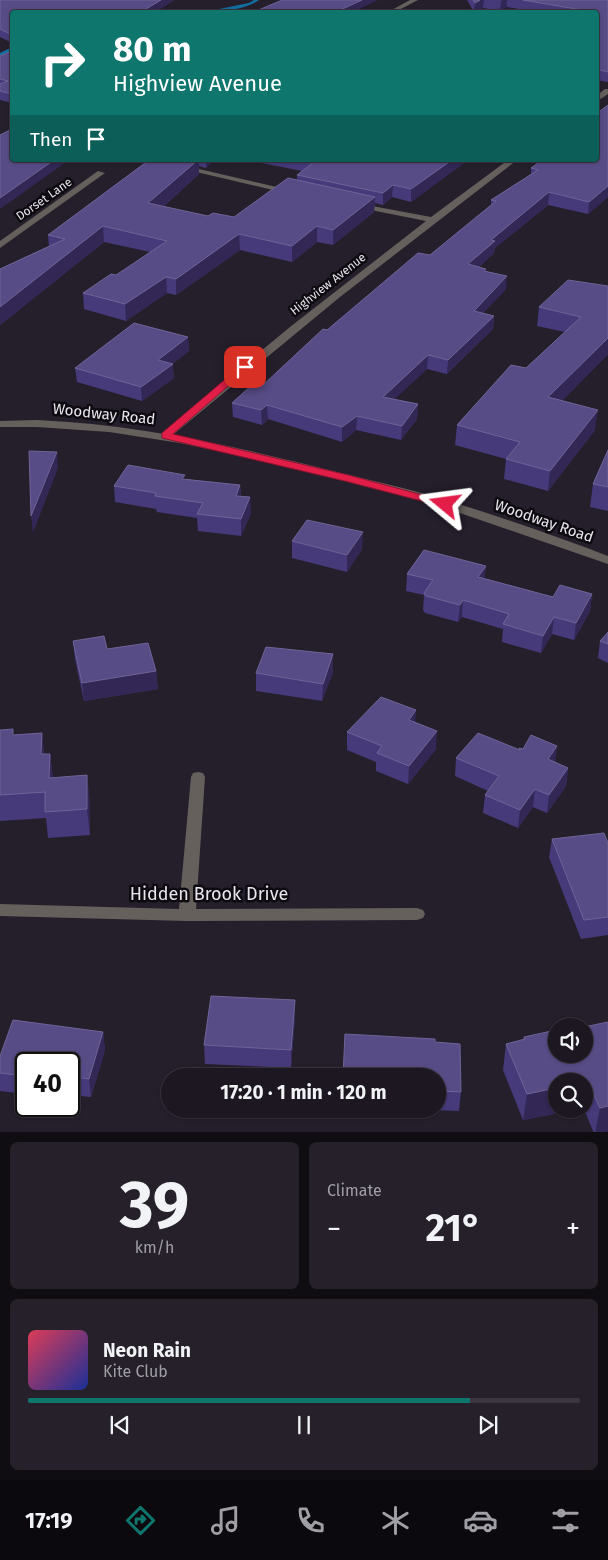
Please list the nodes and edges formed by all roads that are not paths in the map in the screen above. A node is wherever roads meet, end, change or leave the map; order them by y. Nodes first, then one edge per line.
1 (415, 0) edge
2 (395, 10) edge
3 (157, 162) edge
4 (510, 162) edge
5 (101, 172) dead end
6 (297, 192) edge
7 (345, 202) edge
8 (431, 219) junction
9 (0, 245) edge
10 (0, 424) edge
11 (165, 436) junction
12 (608, 560) edge
13 (198, 777) dead end
14 (0, 910) edge
15 (417, 914) dead end
16 (187, 915) junction

1 - 2 street
3 - 6 street
4 - 8 street, Highview Avenue
5 - 9 street, Dorset Lane
7 - 8 street
8 - 11 street, Highview Avenue
10 - 11 street, Woodway Road
11 - 12 street, Woodway Road
13 - 16 street
14 - 16 street, Hidden Brook Drive
15 - 16 street, Hidden Brook Drive

